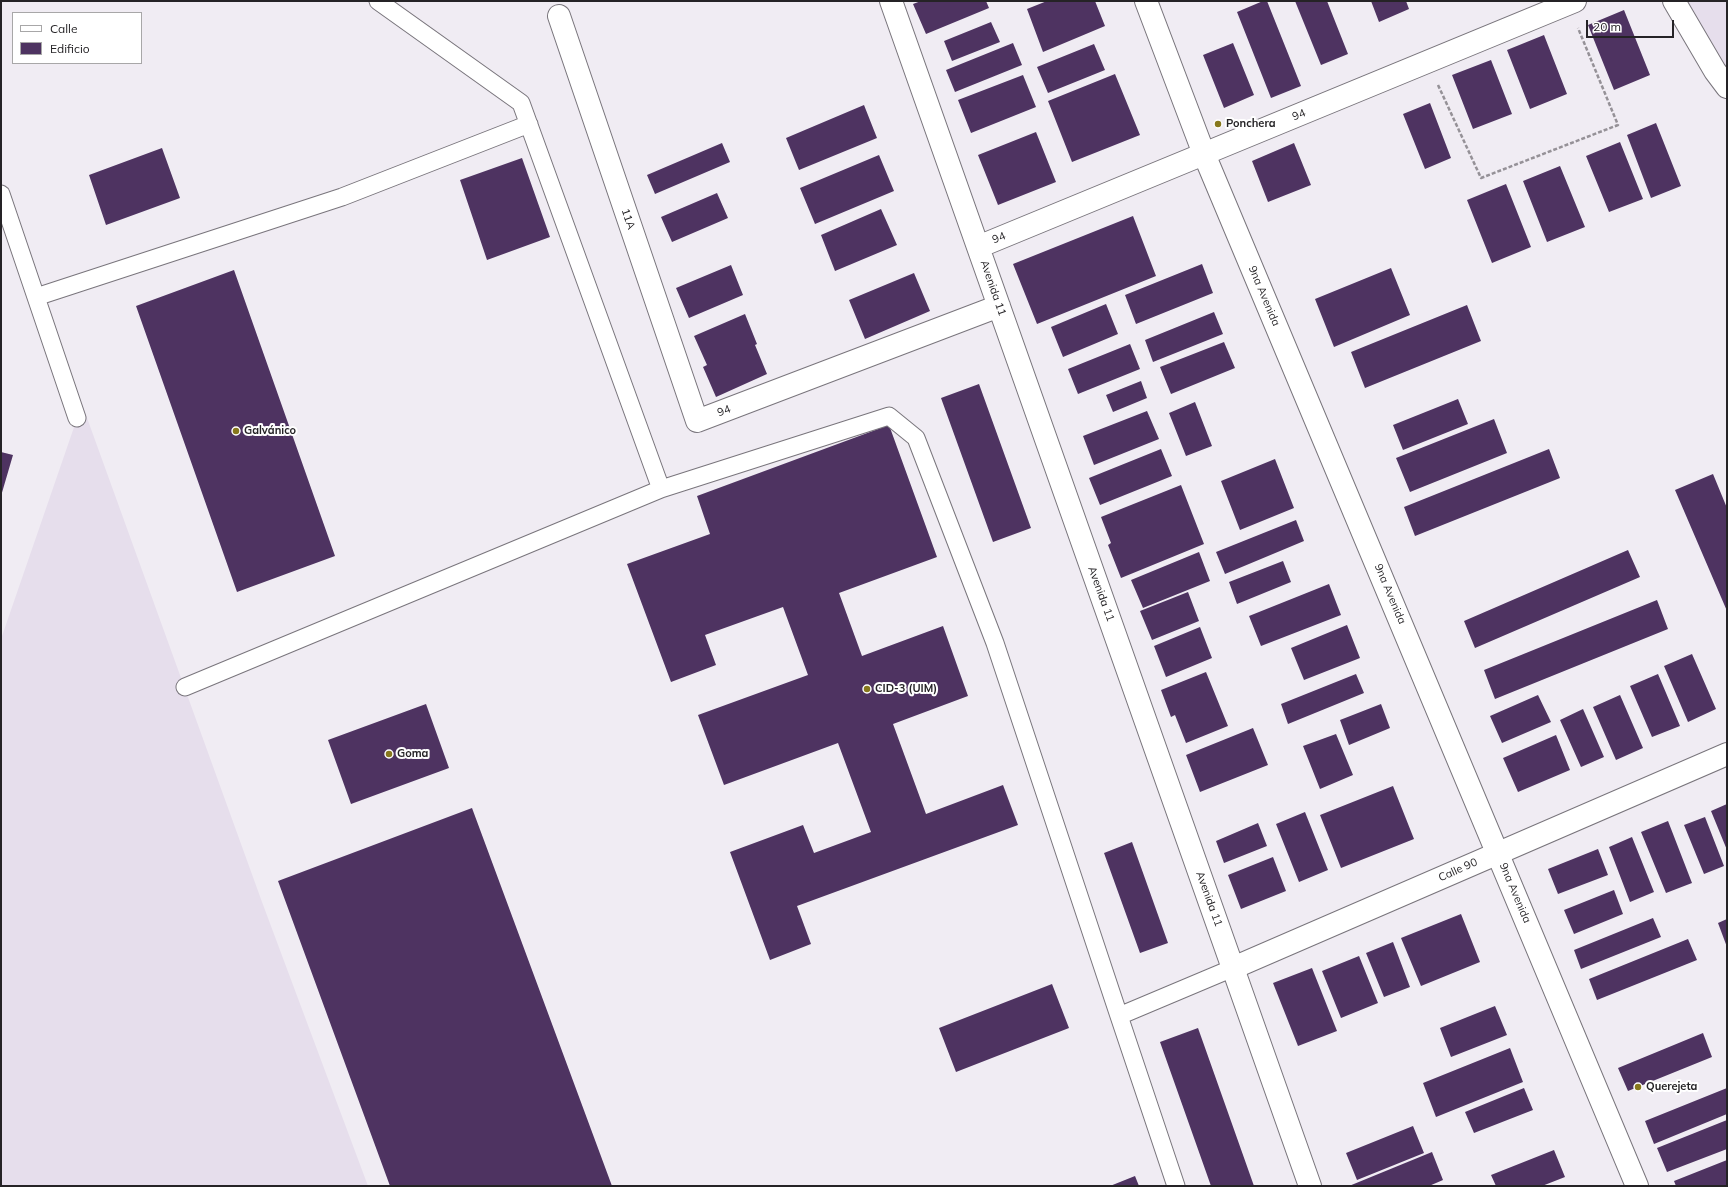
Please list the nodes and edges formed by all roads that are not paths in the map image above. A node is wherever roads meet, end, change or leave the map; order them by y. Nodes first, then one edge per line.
1 (378, 1) edge
2 (891, 1) edge
3 (1146, 1) edge
4 (1674, 1) edge
5 (1571, 2) edge
6 (558, 16) dead end
7 (1727, 87) edge
8 (529, 124) junction
9 (1204, 154) junction
10 (3, 203) edge
11 (978, 247) junction
12 (36, 297) junction
13 (999, 306) junction
14 (77, 418) dead end
15 (697, 422) joint
16 (661, 489) junction
17 (185, 687) dead end
18 (1727, 754) edge
19 (1498, 852) junction
20 (1233, 968) junction
21 (1119, 1016) junction
22 (1176, 1186) edge
23 (1310, 1186) edge
24 (1637, 1186) edge

1 - 8 lane
2 - 11 street, Avenida 11
3 - 9 street, 9na Avenida
4 - 7 street
5 - 9 street, 94
6 - 15 street, 11A
8 - 12 lane
8 - 16 lane
9 - 11 street, 94
9 - 19 street, 9na Avenida
10 - 12 lane
11 - 13 street, Avenida 11
12 - 14 lane
13 - 15 street, 94
13 - 20 street, Avenida 11
16 - 17 lane
16 - 21 lane
18 - 19 street, Calle 90
19 - 20 street, Calle 90
19 - 24 street, 9na Avenida
20 - 21 lane
20 - 23 street, Avenida 11
21 - 22 lane

